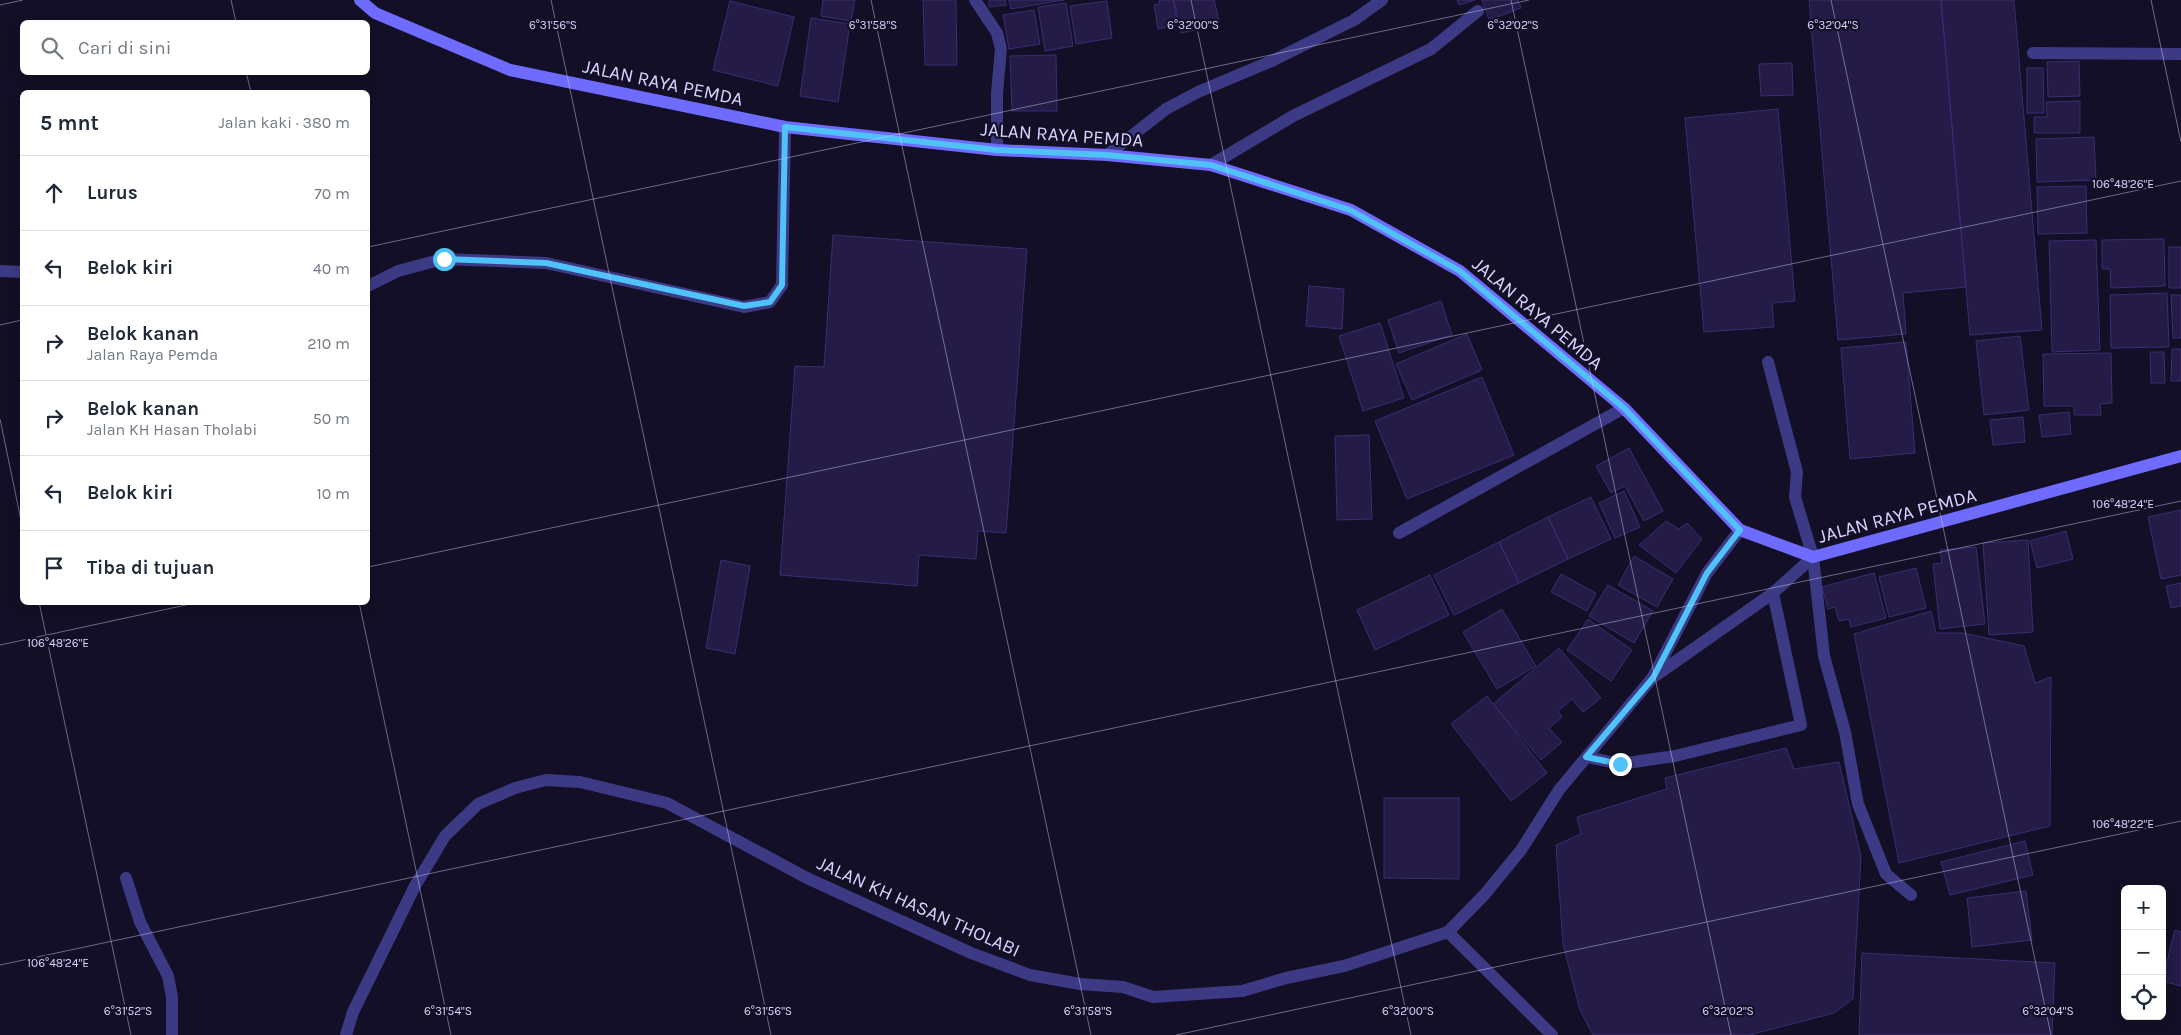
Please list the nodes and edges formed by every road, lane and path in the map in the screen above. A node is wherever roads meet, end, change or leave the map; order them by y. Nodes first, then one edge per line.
1 (360, 0) edge
2 (975, 0) edge
3 (1382, 0) edge
4 (1478, 11) dead end
5 (2033, 53) dead end
6 (2181, 54) edge
7 (785, 127) junction
8 (997, 150) junction
9 (1107, 155) junction
10 (1211, 165) junction
11 (0, 271) edge
12 (20, 272) edge
13 (370, 285) edge
14 (1768, 362) dead end
15 (1624, 408) junction
16 (2181, 456) edge
17 (1740, 530) junction
18 (1398, 533) dead end
19 (1813, 557) junction
20 (1773, 593) junction
21 (1653, 678) junction
22 (1586, 757) junction
23 (126, 878) dead end
24 (1911, 895) dead end
25 (1448, 932) junction
26 (172, 1035) edge
27 (346, 1035) edge
28 (1552, 1035) edge

1 - 7 main road, JALAN RAYA PEMDA
2 - 8 street
3 - 9 street
4 - 10 street
5 - 6 street
7 - 8 main road, JALAN RAYA PEMDA
7 - 13 street
8 - 9 main road, JALAN RAYA PEMDA
9 - 10 main road, JALAN RAYA PEMDA
10 - 15 main road, JALAN RAYA PEMDA
11 - 12 street
14 - 19 street
15 - 17 main road, JALAN RAYA PEMDA
15 - 18 street
16 - 19 main road, JALAN RAYA PEMDA
17 - 19 main road, JALAN RAYA PEMDA
17 - 21 street, JALAN KH HASAN THOLABI
19 - 20 street, JALAN KH HASAN THOLABI
19 - 24 street
20 - 21 street, JALAN KH HASAN THOLABI
20 - 22 street
21 - 22 street, JALAN KH HASAN THOLABI
22 - 25 street, JALAN KH HASAN THOLABI
23 - 26 street
25 - 27 street, JALAN KH HASAN THOLABI
25 - 28 street

